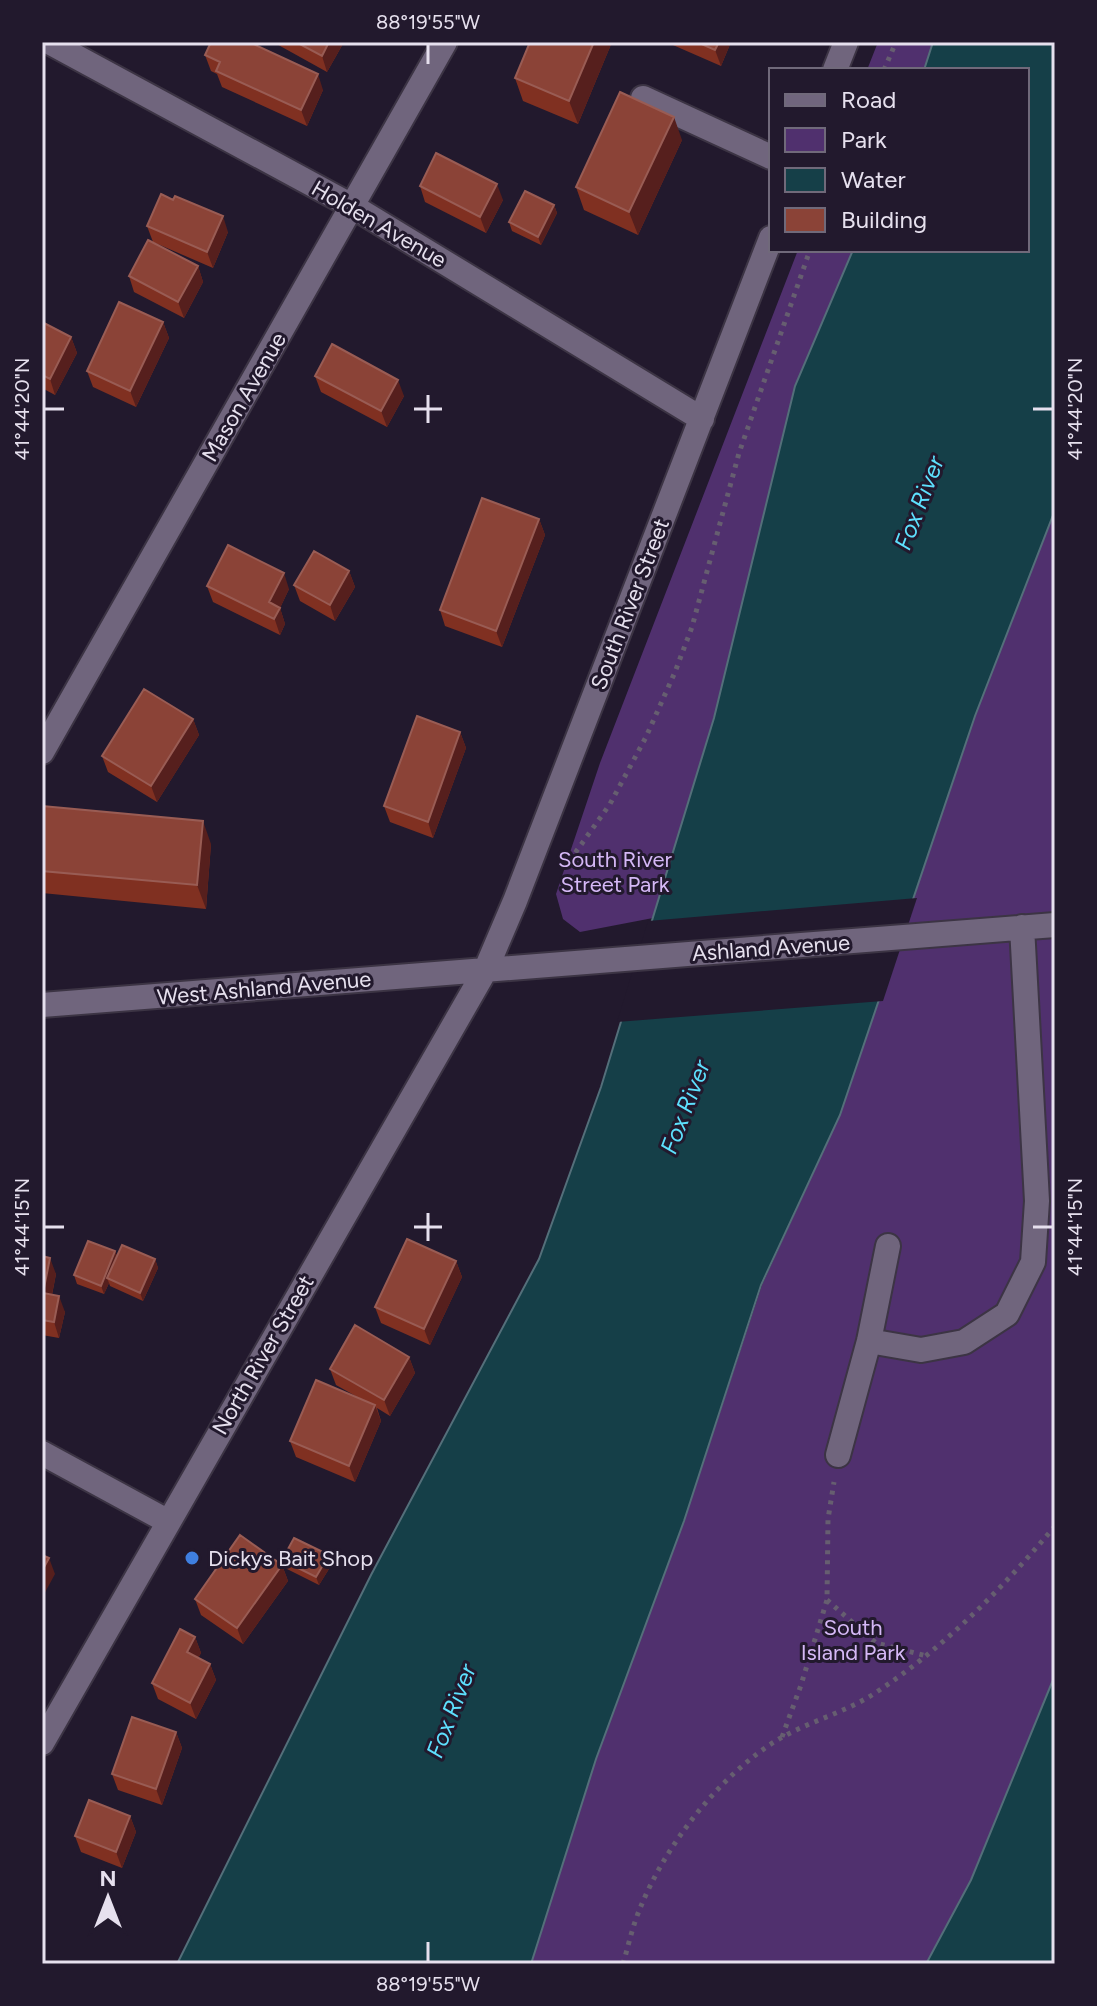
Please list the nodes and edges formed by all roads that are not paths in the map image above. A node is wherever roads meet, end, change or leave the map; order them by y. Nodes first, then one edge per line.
1 (49, 42) edge
2 (445, 42) edge
3 (846, 42) edge
4 (836, 68) edge
5 (643, 98) dead end
6 (769, 156) edge
7 (352, 206) junction
8 (769, 243) edge
9 (702, 419) junction
10 (42, 752) edge
11 (1055, 925) edge
12 (1022, 927) junction
13 (486, 969) junction
14 (42, 1005) edge
15 (888, 1246) dead end
16 (869, 1341) junction
17 (42, 1453) edge
18 (838, 1455) road end
19 (167, 1521) junction
20 (42, 1743) edge

1 - 7 street, Holden Avenue
2 - 7 street, Mason Avenue
3 - 4 street
5 - 6 street
7 - 9 street, Holden Avenue
7 - 10 street, Mason Avenue
8 - 9 street, South River Street
9 - 13 street, South River Street
11 - 12 street, Ashland Avenue
12 - 13 street, Ashland Avenue
12 - 16 street
13 - 14 street, West Ashland Avenue
13 - 19 street, North River Street
15 - 16 street
16 - 18 street
17 - 19 street
19 - 20 street, North River Street

